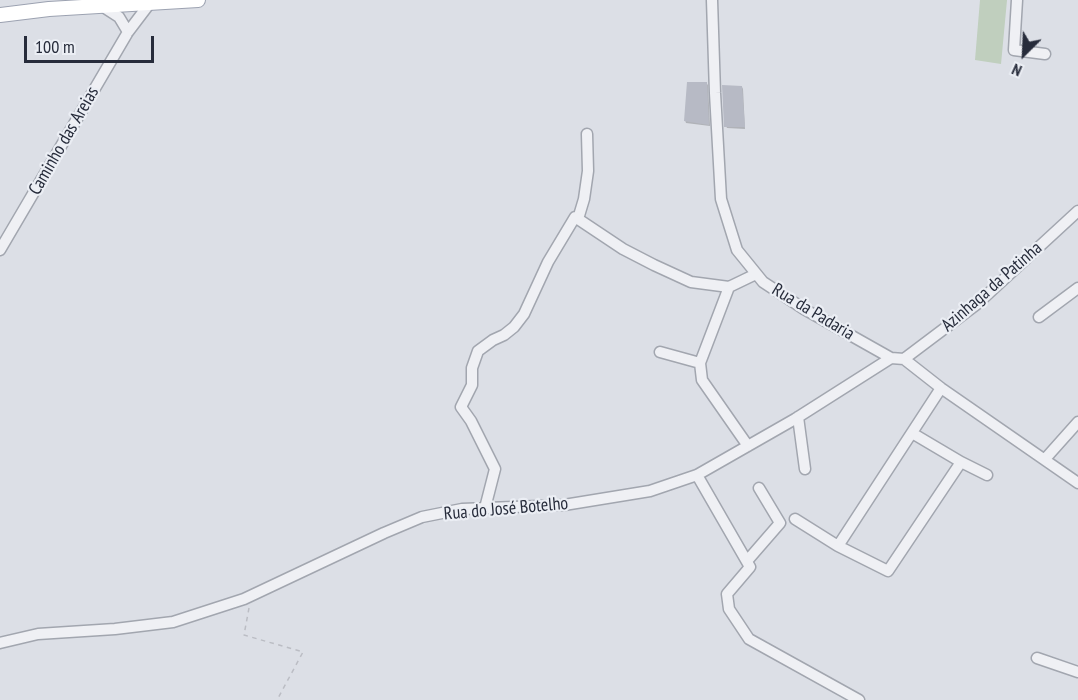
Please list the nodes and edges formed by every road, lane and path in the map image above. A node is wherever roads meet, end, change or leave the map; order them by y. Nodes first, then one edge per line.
1 (192, 0) edge
2 (198, 0) edge
3 (712, 0) edge
4 (1017, 0) edge
5 (150, 2) edge
6 (102, 6) junction
7 (0, 15) edge
8 (128, 26) junction
9 (1046, 54) dead end
10 (587, 134) dead end
11 (1078, 211) edge
12 (576, 218) junction
13 (0, 250) edge
14 (756, 274) junction
15 (729, 287) junction
16 (1078, 288) edge
17 (1039, 317) dead end
18 (660, 352) dead end
19 (891, 358) junction
20 (904, 359) junction
21 (700, 363) junction
22 (941, 388) junction
23 (798, 417) junction
24 (1078, 422) edge
25 (912, 433) junction
26 (748, 446) junction
27 (1045, 459) junction
28 (961, 462) junction
29 (806, 469) dead end
30 (697, 475) junction
31 (987, 475) dead end
32 (1078, 483) edge
33 (759, 488) dead end
34 (484, 508) junction
35 (795, 519) dead end
36 (838, 546) junction
37 (748, 564) junction
38 (251, 596) junction
39 (0, 643) edge
40 (1037, 658) dead end
41 (1078, 672) edge
42 (277, 700) edge
43 (859, 700) edge

1 - 2 main road
1 - 5 main road
3 - 14 street, Rua da Padaria
4 - 9 street
5 - 6 main road
5 - 8 street, Caminho das Areias
5 - 8 street
6 - 7 main road
6 - 8 street
8 - 13 street, Caminho das Areias
10 - 12 street
11 - 20 street, Azinhaga da Patinha
12 - 15 street
12 - 34 street
14 - 15 street
14 - 19 street, Rua da Padaria
15 - 21 street
16 - 17 street
18 - 21 street
19 - 20 street, Rua da Padaria
19 - 23 street, Rua do José Botelho
20 - 22 street
21 - 26 street
22 - 25 street
22 - 27 street
23 - 26 street, Rua do José Botelho
23 - 29 street
24 - 27 street
25 - 28 street
25 - 36 street
26 - 30 street, Rua do José Botelho
27 - 32 street
28 - 31 street
28 - 36 street
30 - 34 street, Rua do José Botelho
30 - 37 street
33 - 37 street
34 - 38 street, Rua do José Botelho
35 - 36 street
37 - 43 street
38 - 39 street, Rua do José Botelho
38 - 42 path
40 - 41 street

